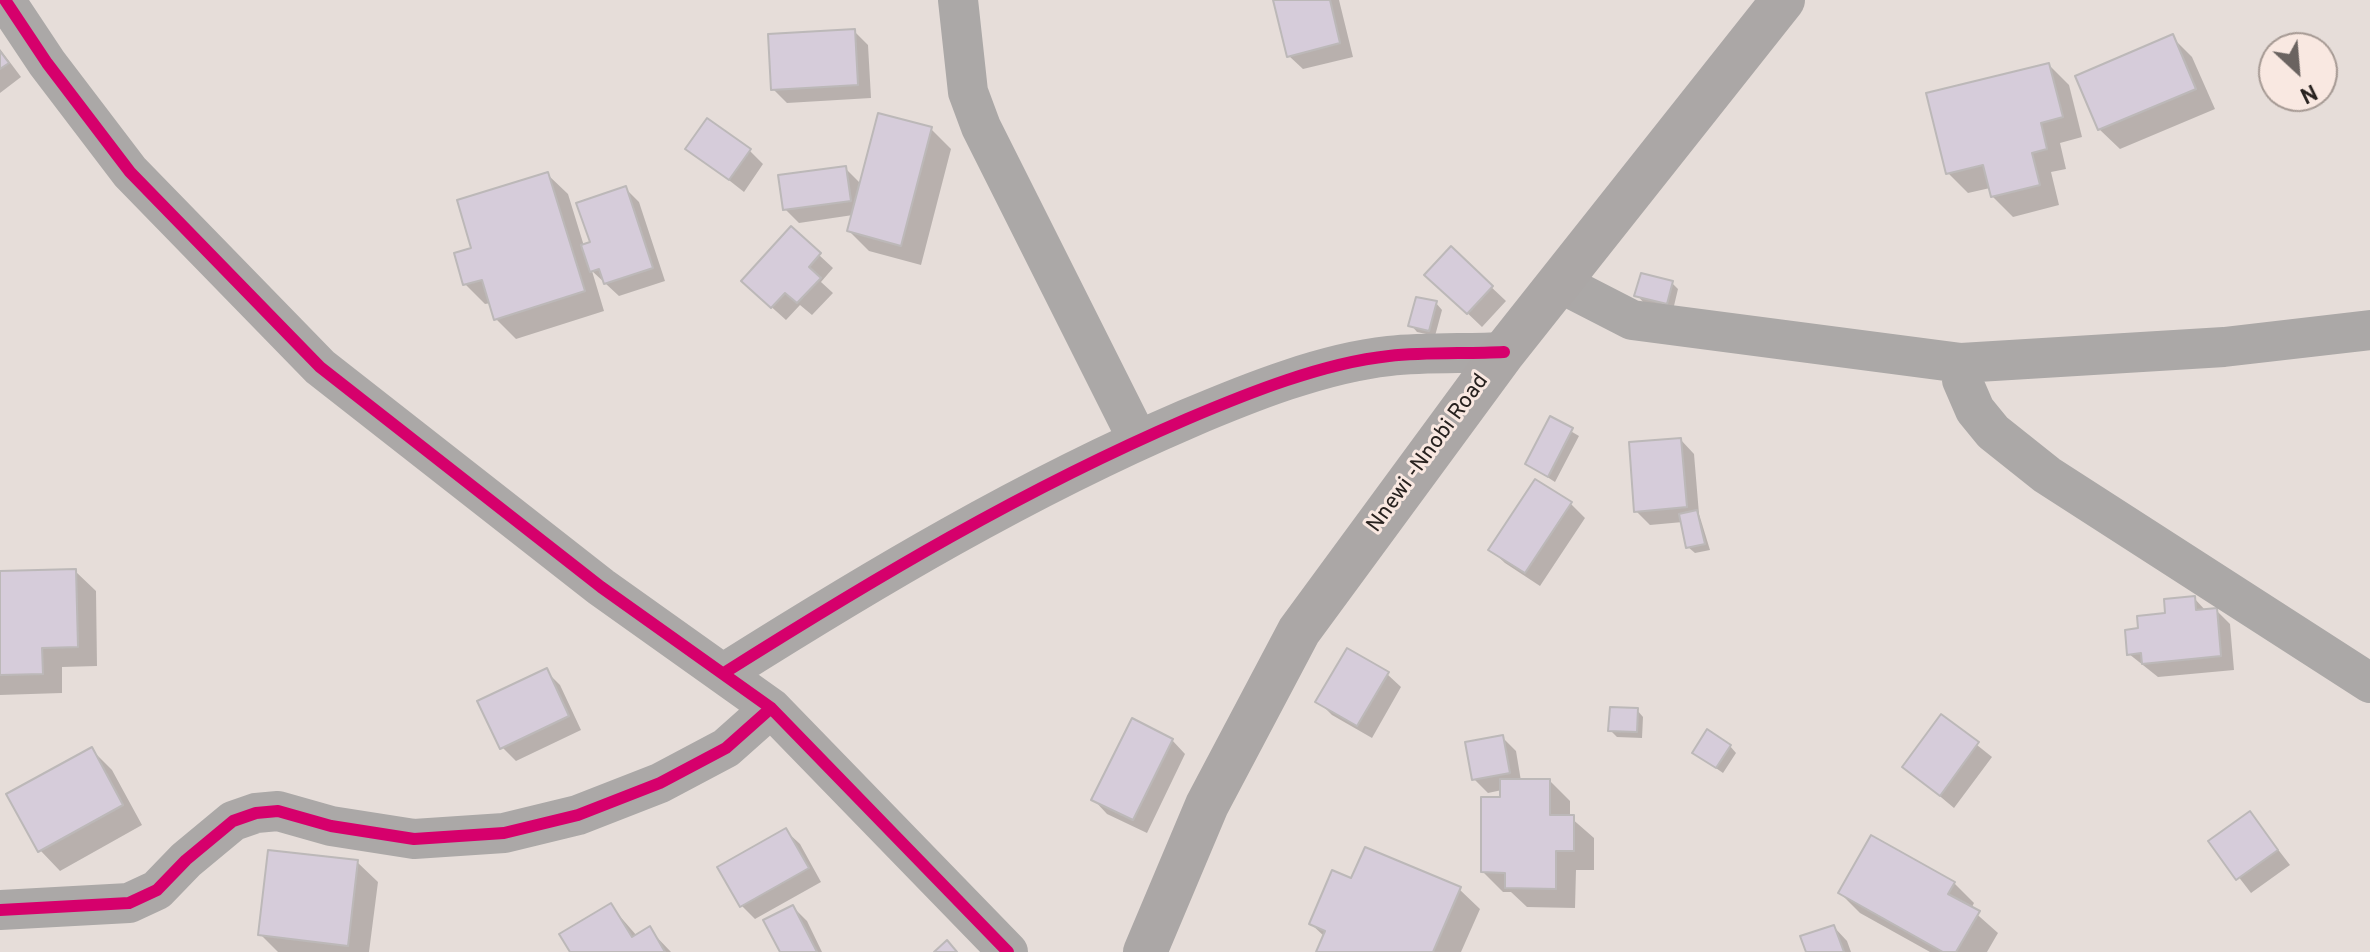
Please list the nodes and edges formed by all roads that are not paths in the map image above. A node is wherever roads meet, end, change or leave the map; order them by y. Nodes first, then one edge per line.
1 (5, 0) edge
2 (958, 0) edge
3 (1783, 0) edge
4 (1558, 282) junction
5 (2370, 330) edge
6 (1504, 352) junction
7 (1961, 363) junction
8 (1138, 440) junction
9 (724, 673) junction
10 (2370, 683) edge
11 (771, 708) junction
12 (0, 910) edge
13 (1008, 952) edge
14 (1145, 952) edge

1 - 9 street
2 - 8 street
3 - 4 main road, Nnewi -Nnobi Road
4 - 6 main road, Nnewi -Nnobi Road
4 - 7 street
5 - 7 street
6 - 8 street
6 - 14 main road, Nnewi -Nnobi Road
7 - 10 street
8 - 9 street
9 - 11 street
11 - 12 street
11 - 13 street

